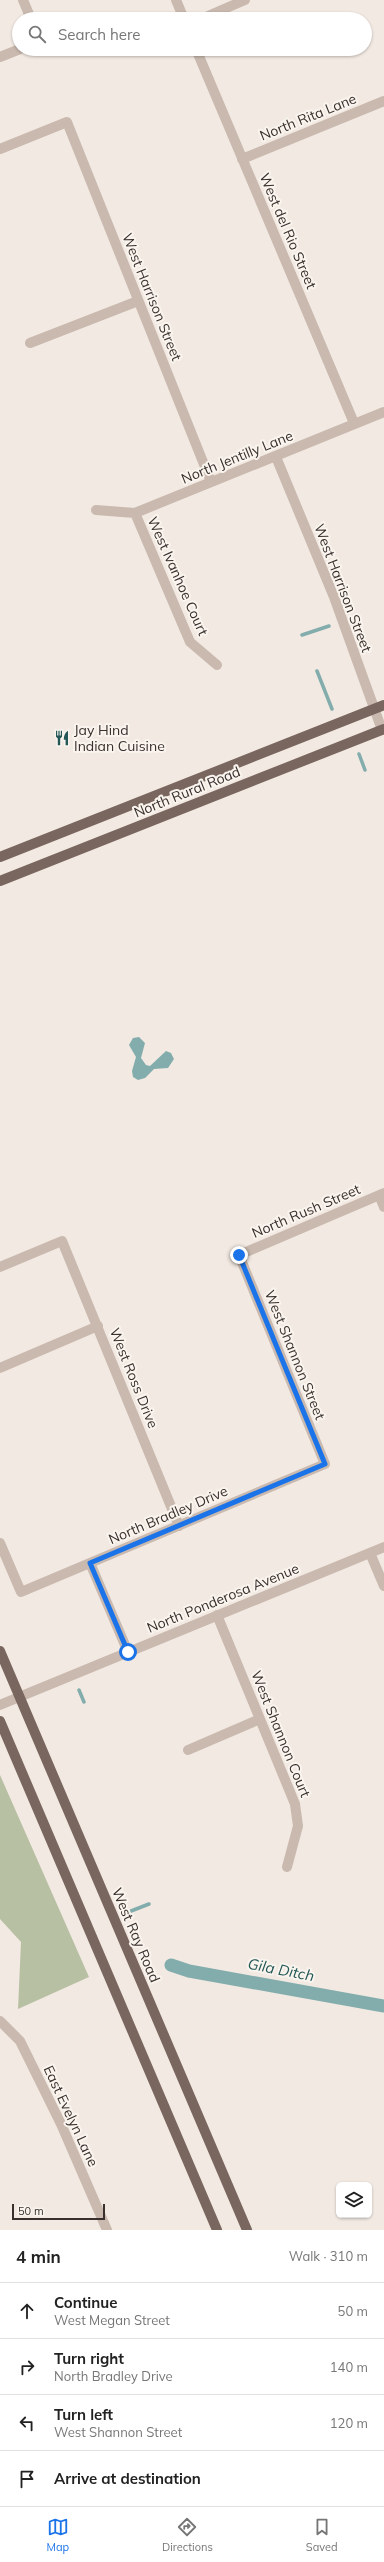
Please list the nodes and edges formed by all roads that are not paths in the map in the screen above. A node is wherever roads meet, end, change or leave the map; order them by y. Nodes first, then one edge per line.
1 (23, 0) edge
2 (176, 0) edge
3 (245, 0) edge
4 (28, 12) edge
5 (181, 12) edge
6 (217, 12) edge
7 (12, 53) edge
8 (199, 56) edge
9 (0, 58) edge
10 (384, 101) edge
11 (0, 149) edge
12 (242, 159) junction
13 (138, 301) junction
14 (30, 343) dead end
15 (384, 412) edge
16 (354, 423) junction
17 (276, 457) junction
18 (211, 482) junction
19 (96, 510) dead end
20 (135, 513) junction
21 (217, 665) dead end
22 (384, 706) edge
23 (374, 709) junction
24 (383, 730) edge
25 (0, 857) edge
26 (0, 881) edge
27 (382, 1194) edge
28 (384, 1207) edge
29 (239, 1255) joint
30 (0, 1267) edge
31 (98, 1326) junction
32 (0, 1368) edge
33 (325, 1464) joint
34 (179, 1526) junction
35 (0, 1543) edge
36 (384, 1548) edge
37 (370, 1553) junction
38 (90, 1563) junction
39 (384, 1586) edge
40 (217, 1615) junction
41 (0, 1650) edge
42 (128, 1652) junction
43 (20, 1697) junction
44 (3, 1704) edge
45 (260, 1719) junction
46 (0, 1721) edge
47 (188, 1750) dead end
48 (287, 1867) dead end
49 (0, 2021) edge
50 (107, 2230) edge
51 (217, 2230) edge
52 (247, 2230) edge

1 - 4 street
2 - 5 street
3 - 6 street
7 - 9 street
8 - 12 street, West del Rio Street
10 - 12 street, North Rita Lane
11 - 13 street, West Harrison Street
12 - 16 street, West del Rio Street
13 - 14 street
13 - 18 street, West Harrison Street
15 - 16 street, North Jentilly Lane
16 - 17 street, North Jentilly Lane
17 - 18 street, North Jentilly Lane
17 - 23 street, West Harrison Street
18 - 20 street, North Jentilly Lane
19 - 20 street, North Jentilly Lane
20 - 21 street, West Ivanhoe Court
22 - 23 main road, North Rural Road
23 - 24 street, West Harrison Street
23 - 25 main road, North Rural Road
24 - 26 main road, North Rural Road
27 - 28 street
27 - 29 street, North Rush Street
29 - 33 street, West Shannon Street
30 - 31 street, West Ross Drive
31 - 32 street
31 - 34 street, West Ross Drive
33 - 34 street, North Bradley Drive
34 - 38 street, North Bradley Drive
35 - 38 street, North Bradley Drive
36 - 37 street, North Ponderosa Avenue
37 - 39 street
37 - 40 street, North Ponderosa Avenue
38 - 42 street
40 - 42 street, North Ponderosa Avenue
40 - 45 street, West Shannon Court
41 - 43 main road, West Ray Road
42 - 43 street, North Ponderosa Avenue
43 - 44 street, North Ponderosa Avenue
43 - 52 main road, West Ray Road
45 - 47 street
45 - 48 street, West Shannon Court
46 - 51 main road
49 - 50 street, East Evelyn Lane

